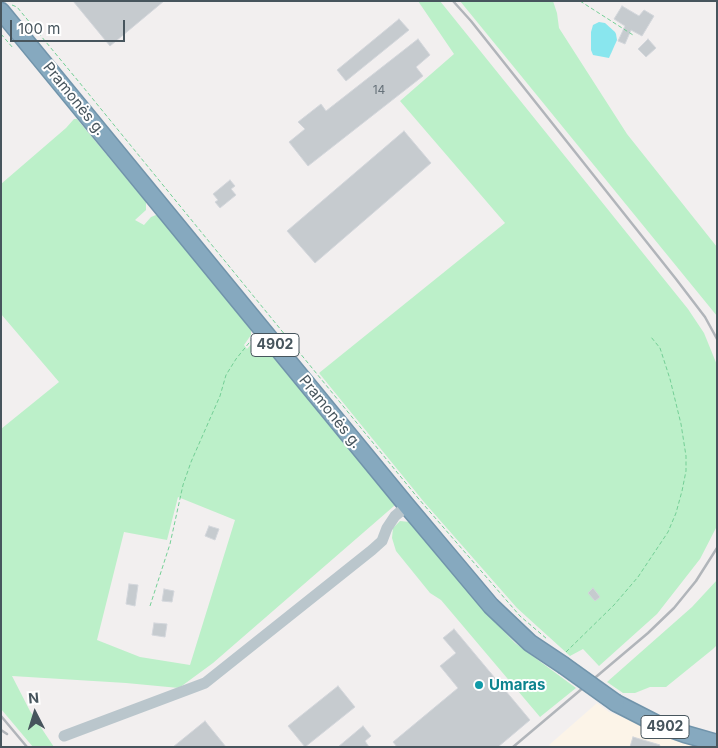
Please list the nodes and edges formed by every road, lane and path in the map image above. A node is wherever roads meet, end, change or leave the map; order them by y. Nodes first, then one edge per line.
1 (580, 1) edge
2 (5, 6) edge
3 (1, 34) edge
4 (633, 35) dead end
5 (13, 48) dead end
6 (263, 330) junction
7 (651, 338) dead end
8 (407, 506) junction
9 (150, 606) dead end
10 (552, 644) dead end
11 (565, 659) junction
12 (64, 736) dead end
13 (717, 743) edge

1 - 4 path
2 - 6 highway, Pramonės g. / 4902
2 - 10 path
3 - 5 path
6 - 8 highway, Pramonės g. / 4902
6 - 9 path
7 - 11 path
8 - 11 highway, Pramonės g. / 4902
8 - 12 street
11 - 13 highway, Pramonės g. / 4902, bridge

